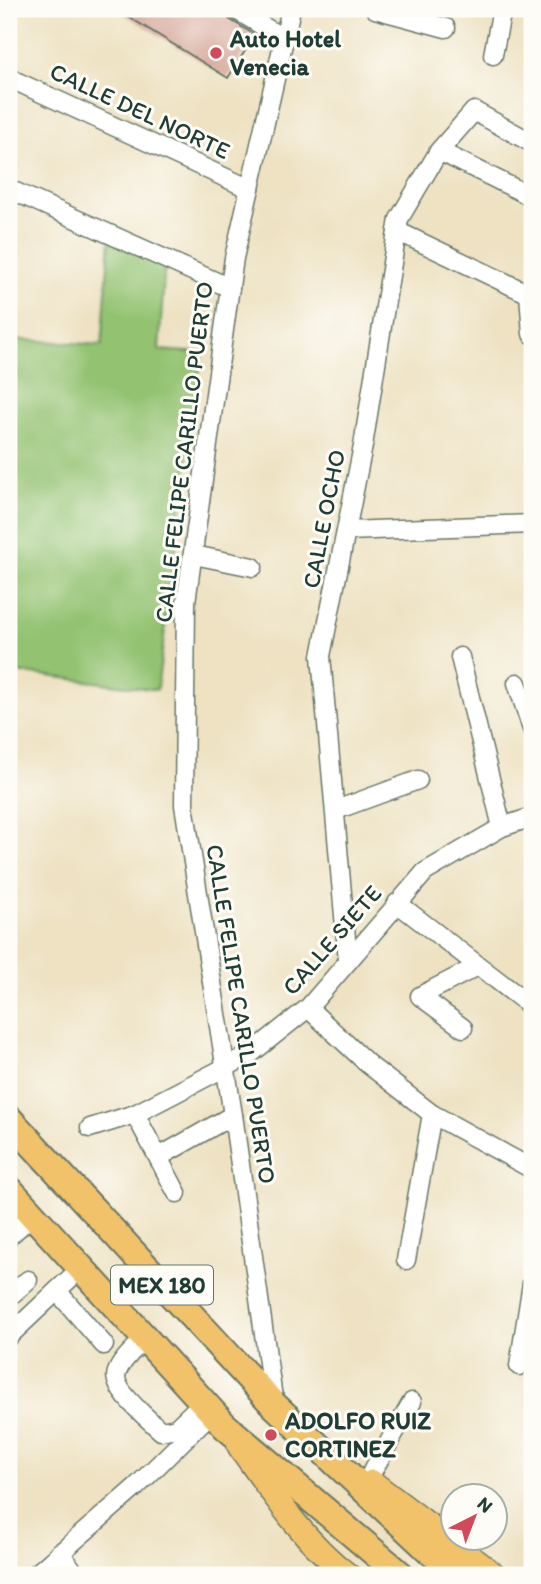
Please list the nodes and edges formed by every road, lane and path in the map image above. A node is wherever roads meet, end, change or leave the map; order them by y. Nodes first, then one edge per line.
1 (235, 9) edge
2 (291, 9) edge
3 (375, 9) edge
4 (502, 9) edge
5 (446, 28) dead end
6 (284, 39) junction
7 (493, 55) dead end
8 (9, 78) edge
9 (532, 143) edge
10 (439, 151) junction
11 (9, 188) edge
12 (250, 189) junction
13 (532, 197) edge
14 (397, 231) junction
15 (230, 289) junction
16 (532, 334) edge
17 (532, 524) edge
18 (347, 531) junction
19 (194, 555) junction
20 (253, 567) dead end
21 (460, 657) dead end
22 (517, 683) dead end
23 (532, 729) edge
24 (418, 780) dead end
25 (336, 810) junction
26 (532, 817) edge
27 (502, 827) junction
28 (397, 903) junction
29 (348, 961) junction
30 (478, 966) junction
31 (532, 1007) edge
32 (308, 1008) junction
33 (463, 1028) dead end
34 (225, 1066) junction
35 (135, 1114) junction
36 (432, 1114) junction
37 (233, 1115) junction
38 (9, 1119) edge
39 (90, 1128) dead end
40 (159, 1157) junction
41 (532, 1169) edge
42 (9, 1189) edge
43 (177, 1193) dead end
44 (33, 1215) junction
45 (9, 1236) edge
46 (406, 1260) dead end
47 (81, 1268) junction
48 (28, 1280) dead end
49 (532, 1283) edge
50 (57, 1291) junction
51 (9, 1297) edge
52 (9, 1336) edge
53 (145, 1338) junction
54 (104, 1345) dead end
55 (519, 1366) dead end
56 (412, 1402) dead end
57 (274, 1405) junction
58 (213, 1413) junction
59 (320, 1446) junction
60 (368, 1479) junction
61 (60, 1552) junction
62 (332, 1568) edge
63 (35, 1575) edge
64 (76, 1575) edge
65 (348, 1575) edge
66 (401, 1575) edge
67 (459, 1575) edge
68 (495, 1575) edge

1 - 6 street
2 - 6 street, CALLE FELIPE CARILLO PUERTO
3 - 5 street
4 - 7 street
6 - 12 street, CALLE FELIPE CARILLO PUERTO
8 - 12 street, CALLE DEL NORTE
9 - 10 street, CALLE OCHO
10 - 13 street
10 - 14 street, CALLE OCHO
11 - 15 street
12 - 15 street, CALLE FELIPE CARILLO PUERTO
14 - 16 street
14 - 18 street, CALLE OCHO
15 - 19 street, CALLE FELIPE CARILLO PUERTO
17 - 18 street
18 - 25 street, CALLE OCHO
19 - 20 street
19 - 34 street, CALLE FELIPE CARILLO PUERTO
21 - 27 street
22 - 23 street
24 - 25 street
25 - 29 street, CALLE OCHO
26 - 27 street, CALLE SIETE
27 - 28 street, CALLE SIETE
28 - 29 street, CALLE SIETE
28 - 30 street
29 - 32 street, CALLE SIETE
30 - 31 street
30 - 33 street
32 - 34 street, CALLE SIETE
32 - 36 street
34 - 35 street, CALLE SIETE
34 - 37 street, CALLE FELIPE CARILLO PUERTO
35 - 39 street, CALLE SIETE
35 - 40 street
36 - 41 street
36 - 46 street
37 - 40 street
37 - 57 street, CALLE FELIPE CARILLO PUERTO
38 - 57 highway, MEX 180
40 - 43 street
42 - 44 highway, MEX 180
44 - 45 street
44 - 47 highway, MEX 180
47 - 50 street
47 - 53 highway, MEX 180
48 - 51 street
49 - 55 street
50 - 52 street
50 - 54 street
53 - 58 highway, MEX 180
53 - 58 street
56 - 60 street
57 - 59 highway, MEX 180
58 - 61 street
58 - 62 main road
58 - 66 highway
59 - 60 main road
59 - 67 highway
60 - 68 main road
61 - 63 street
61 - 64 street
62 - 65 main road

